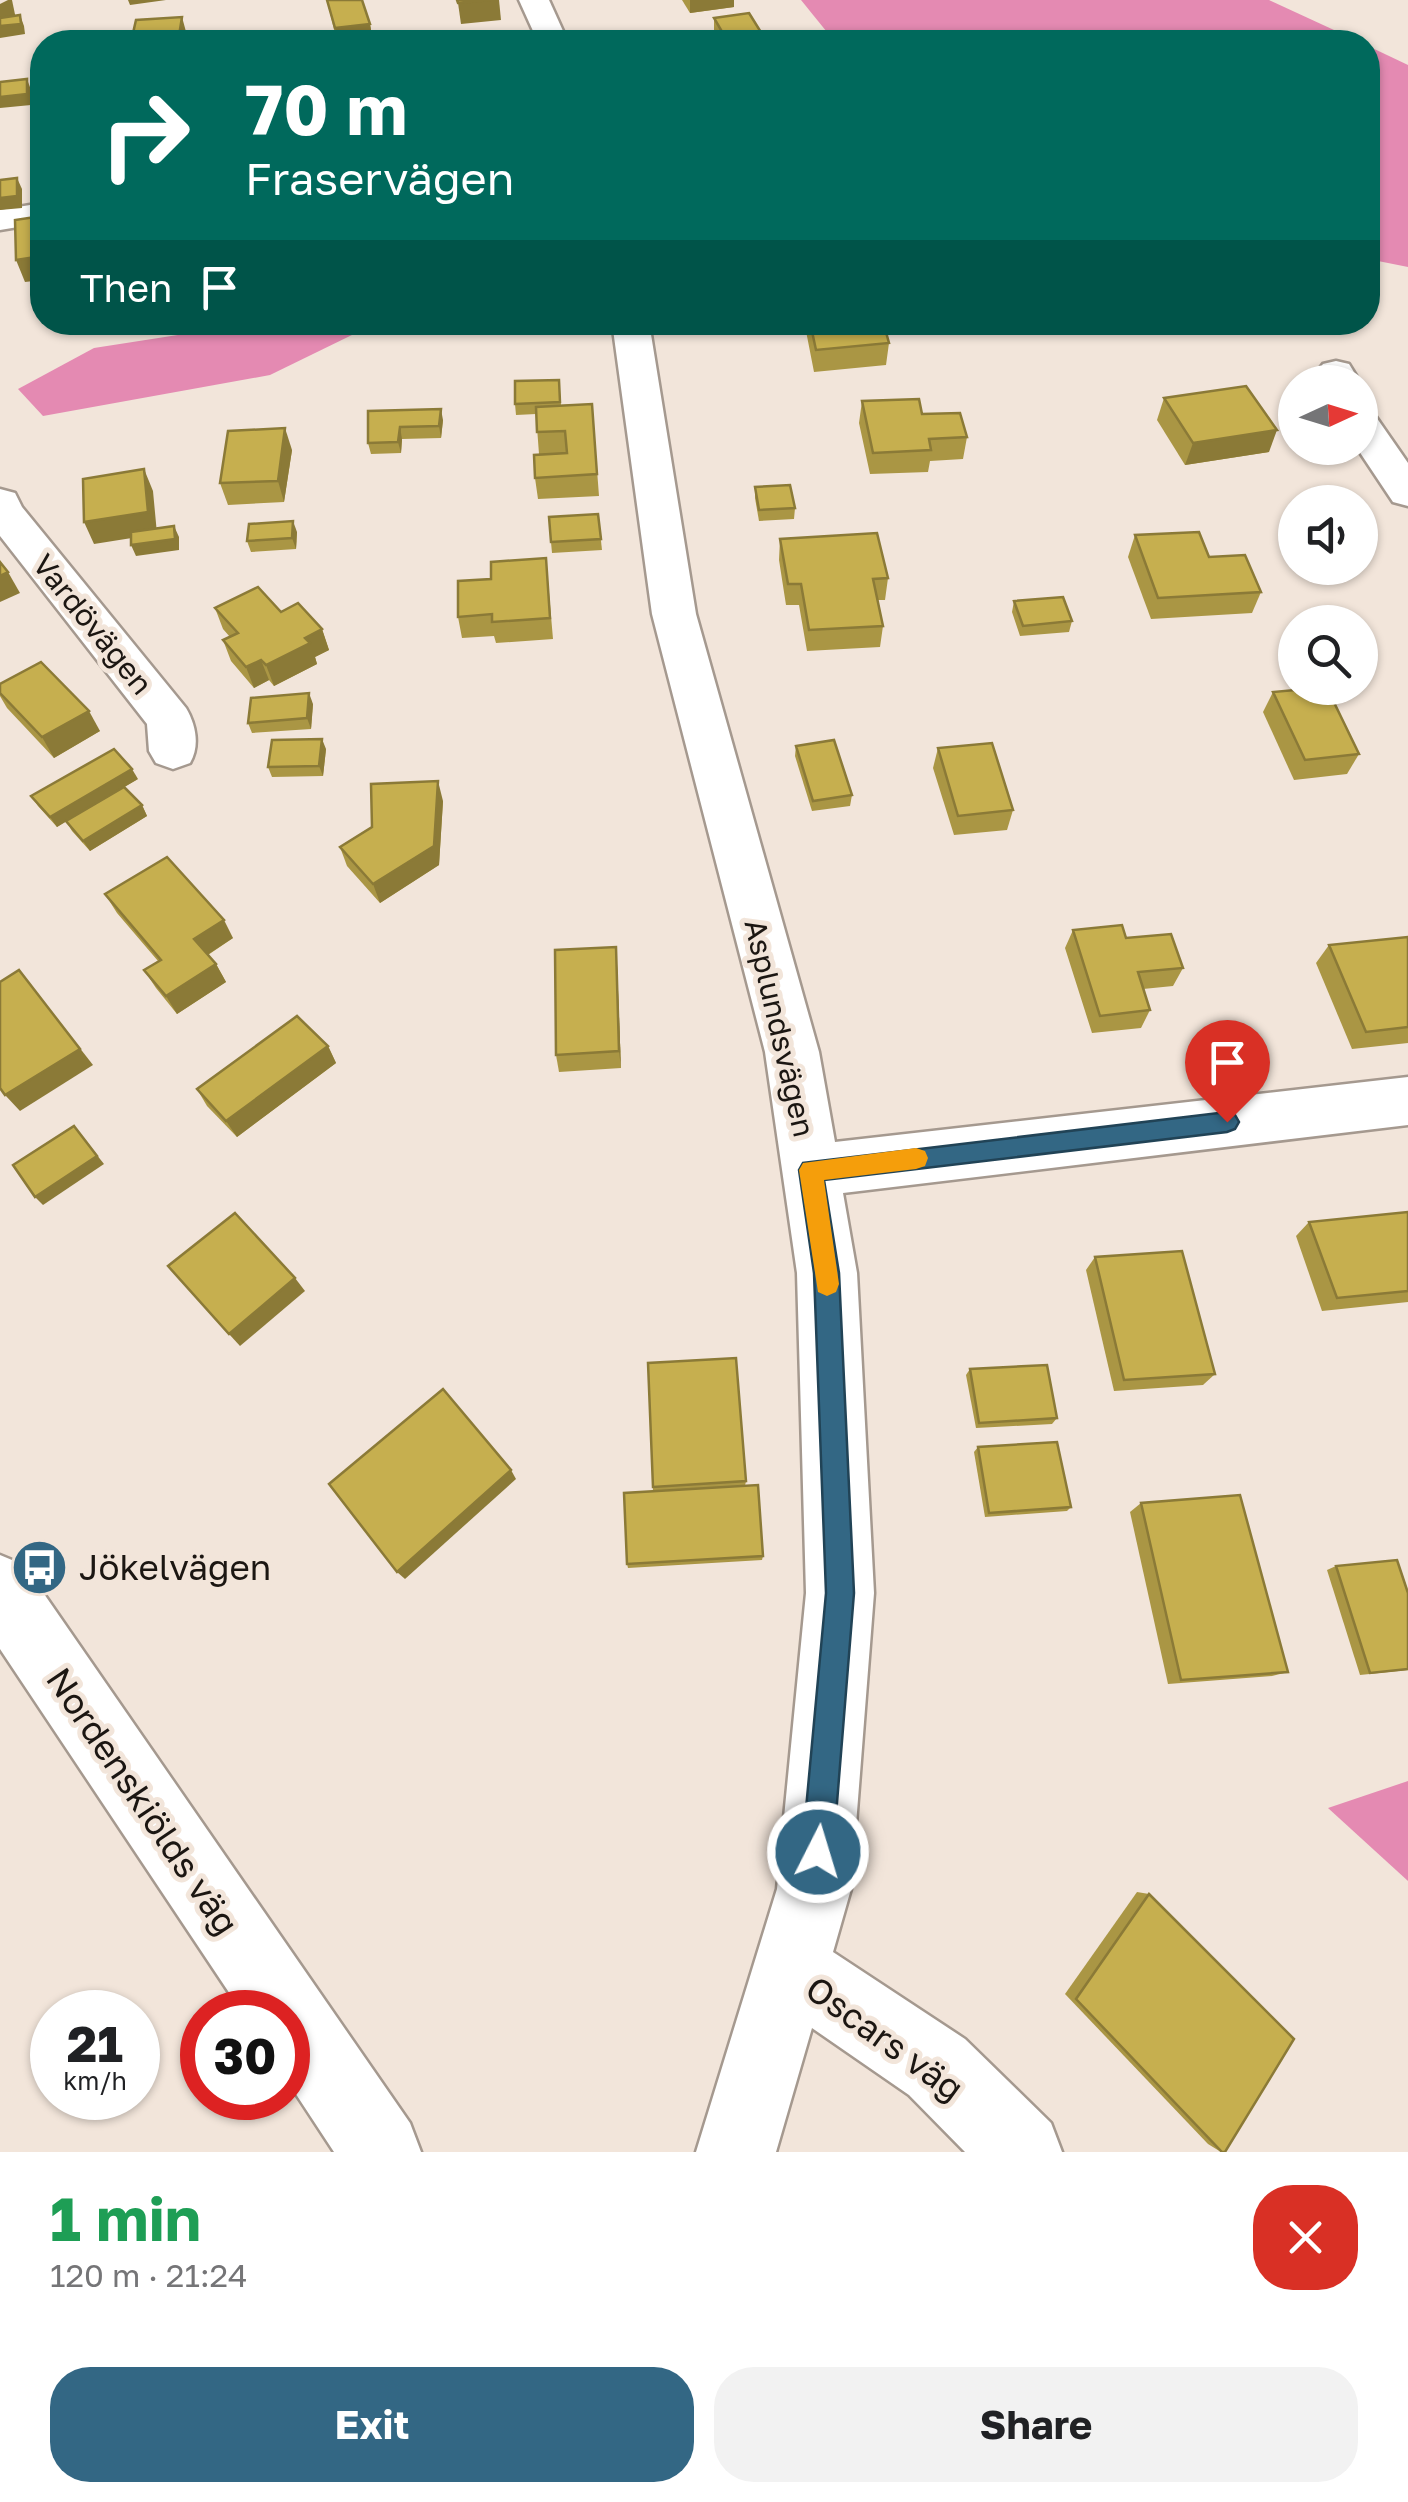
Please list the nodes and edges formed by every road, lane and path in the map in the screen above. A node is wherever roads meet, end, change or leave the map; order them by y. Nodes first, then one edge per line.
1 (534, 0) edge
2 (548, 30) edge
3 (30, 214) edge
4 (0, 220) edge
5 (632, 335) edge
6 (1378, 449) edge
7 (1408, 493) edge
8 (0, 502) edge
9 (173, 751) dead end
10 (1408, 1101) edge
11 (811, 1170) junction
12 (0, 1589) edge
13 (790, 1968) junction
14 (271, 1990) edge
15 (310, 2047) edge
16 (381, 2152) edge
17 (736, 2152) edge
18 (1022, 2152) edge

1 - 2 street
3 - 4 street
5 - 11 street, Asplundsvägen
6 - 7 street
8 - 9 street, Vardövägen
10 - 11 street
11 - 13 street, Asplundsvägen
12 - 14 street, Nordenskiölds väg
13 - 17 street, Asplundsvägen
13 - 18 street, Oscars väg
15 - 16 street, Nordenskiölds väg

